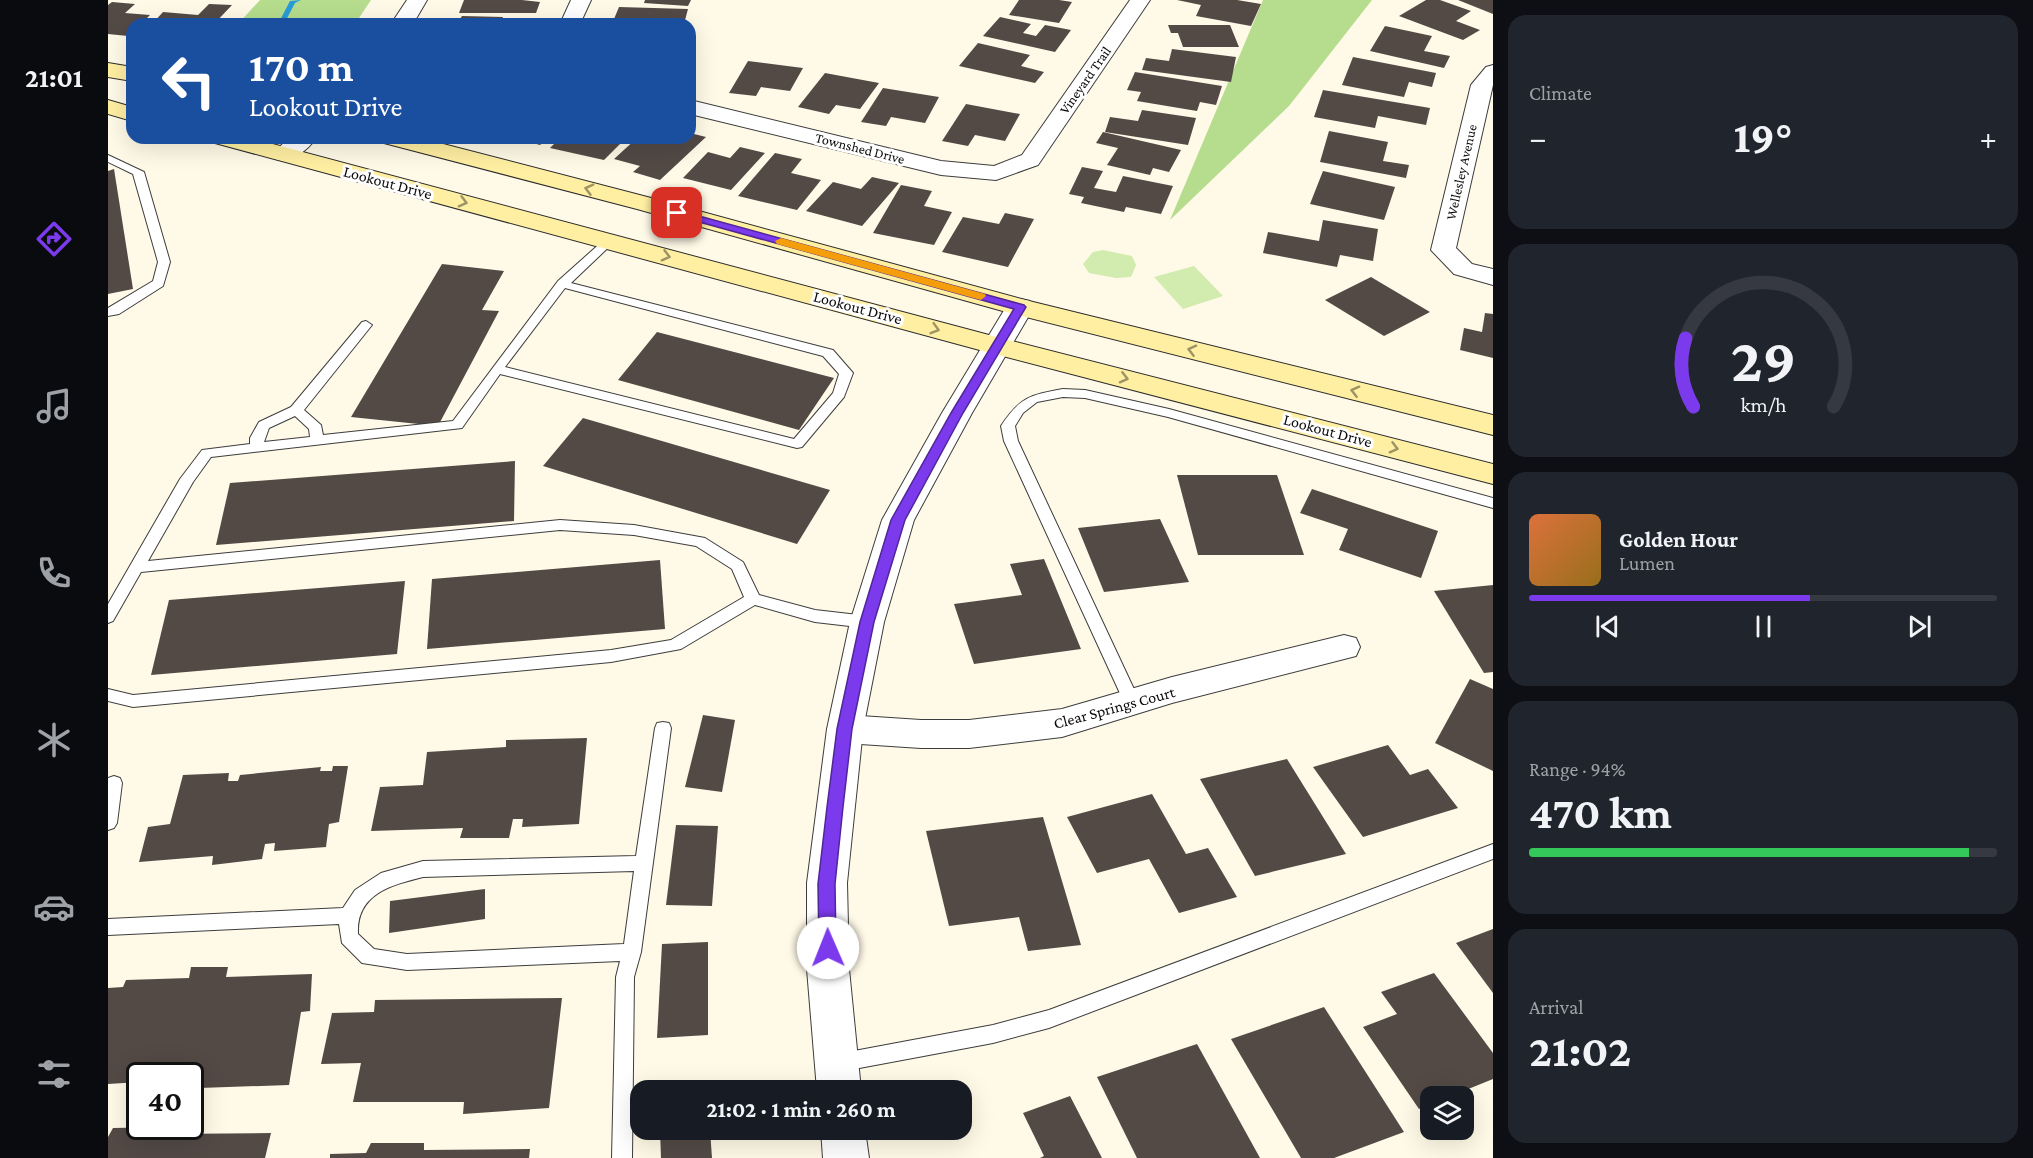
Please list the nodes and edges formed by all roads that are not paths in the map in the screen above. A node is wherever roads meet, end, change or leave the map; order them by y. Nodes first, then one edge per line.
1 (417, 0) edge
2 (581, 0) edge
3 (1140, 0) edge
4 (406, 18) edge
5 (573, 18) edge
6 (108, 70) edge
7 (1493, 71) edge
8 (126, 73) edge
9 (108, 107) edge
10 (696, 108) edge
11 (126, 112) edge
12 (246, 144) edge
13 (296, 144) edge
14 (415, 144) edge
15 (284, 154) junction
16 (108, 158) edge
17 (1030, 160) joint
18 (646, 204) junction
19 (609, 241) junction
20 (1493, 277) edge
21 (562, 284) junction
22 (1020, 307) junction
23 (108, 312) edge
24 (366, 325) dead end
25 (997, 346) junction
26 (497, 369) junction
27 (296, 410) junction
28 (1493, 425) edge
29 (317, 441) junction
30 (257, 448) junction
31 (1493, 474) edge
32 (1493, 503) edge
33 (137, 567) junction
34 (753, 599) junction
35 (108, 617) edge
36 (867, 622) junction
37 (1344, 647) dead end
38 (108, 695) edge
39 (1131, 702) junction
40 (663, 728) dead end
41 (845, 729) junction
42 (114, 783) dead end
43 (108, 823) edge
44 (1493, 850) edge
45 (644, 863) junction
46 (348, 916) junction
47 (108, 927) edge
48 (632, 952) junction
49 (838, 1077) edge
50 (844, 1140) edge
51 (622, 1158) edge
52 (846, 1158) edge

1 - 4 street
2 - 5 street
3 - 17 street, Vineyard Trail
6 - 8 main road
7 - 20 street, Wellesley Avenue
9 - 11 main road
10 - 17 street, Townshed Drive
12 - 15 main road, Lookout Drive
13 - 15 street
18 -> 14 main road
15 -> 19 main road, Lookout Drive
16 - 23 lane
18 - 19 main road
18 - 22 main road
19 - 21 lane
19 -> 25 main road, Lookout Drive
21 - 26 lane
21 - 26 lane
22 - 25 street
28 -> 22 main road
24 - 27 lane
25 -> 31 main road, Lookout Drive
25 - 36 street
26 - 29 lane
27 - 29 lane
27 - 30 lane
29 - 30 lane
30 - 33 lane
32 - 39 lane
33 - 34 lane
33 - 35 lane
34 - 36 lane
34 - 38 lane
36 - 41 street
37 - 39 street, Clear Springs Court
39 - 41 street, Clear Springs Court
40 - 45 lane
41 - 49 street
42 - 43 lane
44 - 49 lane
45 - 46 lane
45 - 48 lane
46 - 47 lane
46 - 48 lane
48 - 51 lane
50 - 52 street

